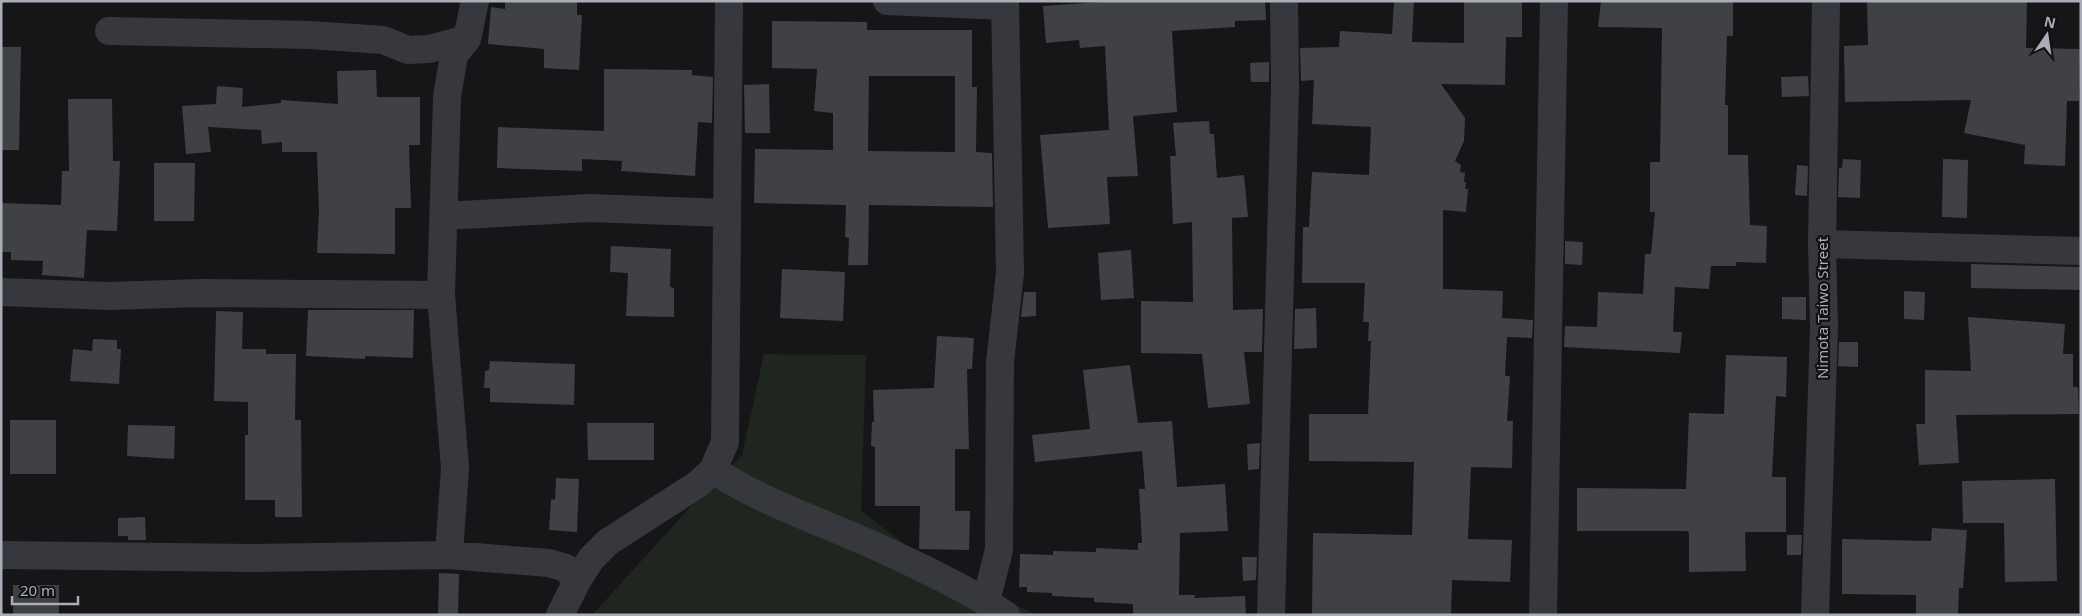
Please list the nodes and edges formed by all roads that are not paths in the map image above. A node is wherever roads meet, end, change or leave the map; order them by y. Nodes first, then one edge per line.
1 (476, 1) edge
2 (729, 1) edge
3 (887, 1) edge
4 (1284, 1) edge
5 (1554, 1) edge
6 (1826, 1) edge
7 (1005, 3) edge
8 (109, 31) dead end
9 (467, 39) junction
10 (727, 212) junction
11 (444, 216) junction
12 (1822, 244) junction
13 (2081, 251) edge
14 (1, 292) edge
15 (441, 295) junction
16 (713, 470) junction
17 (1, 555) edge
18 (449, 555) junction
19 (577, 581) junction
20 (996, 608) edge
21 (560, 615) edge
22 (1271, 615) edge
23 (1543, 615) edge
24 (1815, 615) edge

1 - 9 street
2 - 10 street
3 - 7 street
4 - 22 street
5 - 23 street
6 - 12 street, Nimota Taiwo Street
7 - 20 street
8 - 9 street
9 - 11 street
10 - 11 street
10 - 16 street
11 - 15 street
12 - 13 street
12 - 24 street, Nimota Taiwo Street
14 - 15 street
15 - 18 street
16 - 19 street
16 - 20 street
17 - 18 street
18 - 19 street
19 - 21 street

